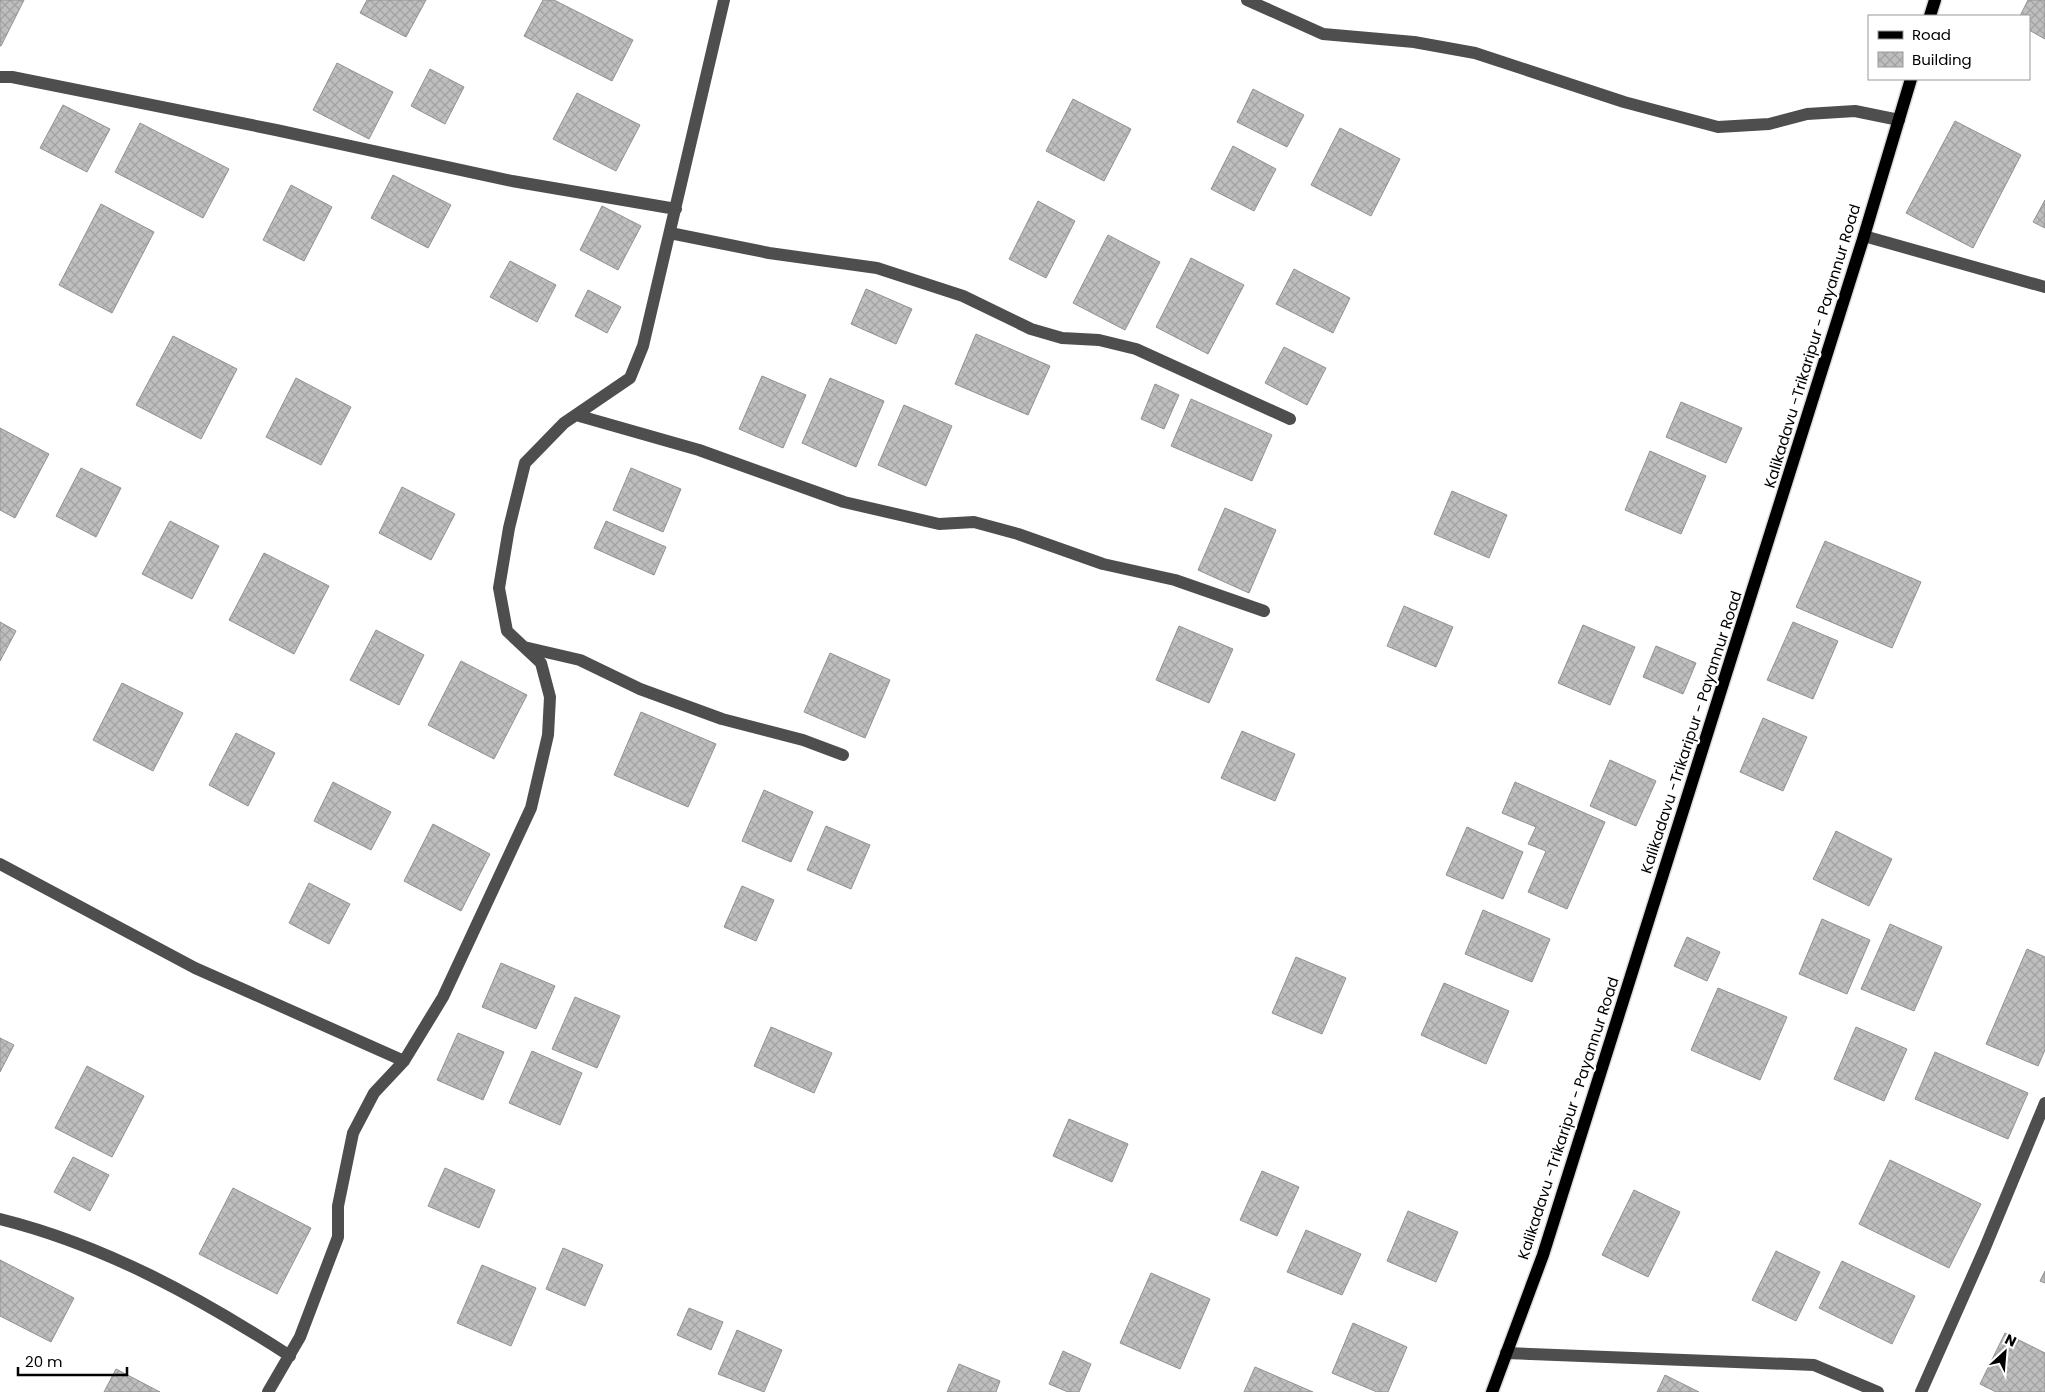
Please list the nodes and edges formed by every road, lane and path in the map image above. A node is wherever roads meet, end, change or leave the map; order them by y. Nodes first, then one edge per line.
1 (724, 0) edge
2 (1247, 0) edge
3 (1935, 0) edge
4 (1930, 15) edge
5 (0, 77) edge
6 (1911, 80) edge
7 (1899, 120) junction
8 (676, 209) junction
9 (670, 233) junction
10 (1864, 236) junction
11 (2045, 287) edge
12 (576, 415) junction
13 (1290, 419) dead end
14 (1264, 611) dead end
15 (524, 647) junction
16 (843, 755) dead end
17 (0, 864) edge
18 (404, 1061) junction
19 (2045, 1103) edge
20 (0, 1219) edge
21 (1506, 1353) junction
22 (290, 1356) junction
23 (268, 1392) edge
24 (1492, 1392) edge
25 (1878, 1392) edge
26 (1921, 1392) edge

1 - 8 street
2 - 7 street
3 - 4 main road
5 - 8 street
6 - 7 main road, Kalikadavu -Trikaripur - Payannur Road
7 - 10 main road, Kalikadavu -Trikaripur - Payannur Road
8 - 9 street
9 - 12 street
9 - 13 street
10 - 11 street
10 - 21 main road, Kalikadavu -Trikaripur - Payannur Road
12 - 14 street
12 - 15 street
15 - 16 street
15 - 18 street
17 - 18 street
18 - 22 street
19 - 26 street
20 - 22 street
21 - 24 main road, Kalikadavu -Trikaripur - Payannur Road
21 - 25 street
22 - 23 street

